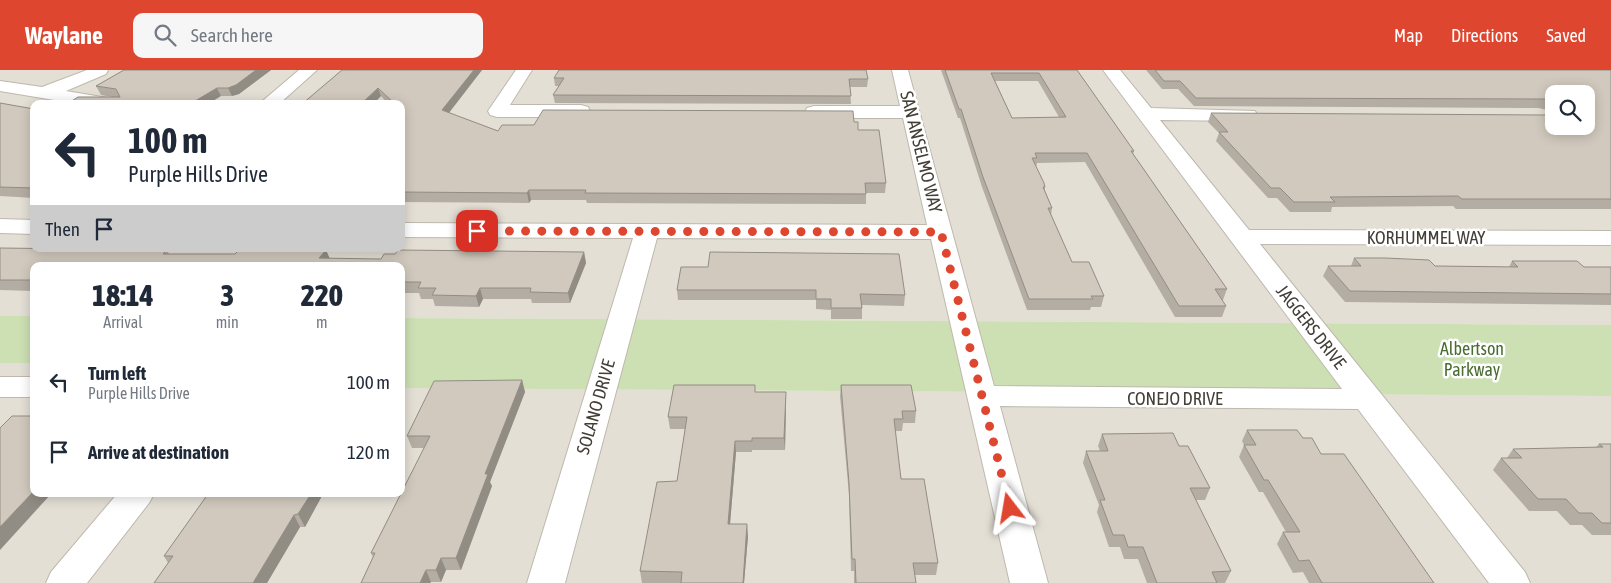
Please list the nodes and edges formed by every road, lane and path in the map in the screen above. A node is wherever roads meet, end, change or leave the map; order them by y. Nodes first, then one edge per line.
1 (100, 70) edge
2 (309, 70) edge
3 (524, 70) edge
4 (900, 70) edge
5 (1111, 70) edge
6 (0, 86) edge
7 (43, 94) junction
8 (86, 100) edge
9 (273, 100) edge
10 (596, 111) edge
11 (793, 112) edge
12 (910, 112) junction
13 (1147, 114) junction
14 (1264, 115) edge
15 (0, 226) edge
16 (30, 227) edge
17 (405, 230) edge
18 (647, 231) junction
19 (941, 232) junction
20 (1241, 237) junction
21 (1611, 238) edge
22 (0, 387) edge
23 (30, 387) edge
24 (983, 396) junction
25 (1367, 399) junction
26 (135, 497) edge
27 (65, 583) edge
28 (546, 583) edge
29 (1029, 583) edge
30 (1511, 583) edge

1 - 7 street
2 - 9 street
3 - 10 street
4 - 12 street, SAN ANSELMO WAY
5 - 13 street, JAGGERS DRIVE
6 - 7 street
7 - 8 street
11 - 12 street
12 - 19 street, SAN ANSELMO WAY
13 - 14 street
13 - 20 street, JAGGERS DRIVE
15 - 16 street
17 - 18 street
18 - 19 street
18 - 28 street, SOLANO DRIVE
19 - 24 street, SAN ANSELMO WAY
20 - 21 street, KORHUMMEL WAY
20 - 25 street, JAGGERS DRIVE
22 - 23 street
24 - 25 street, CONEJO DRIVE
24 - 29 street, SAN ANSELMO WAY
25 - 30 street, JAGGERS DRIVE
26 - 27 street

